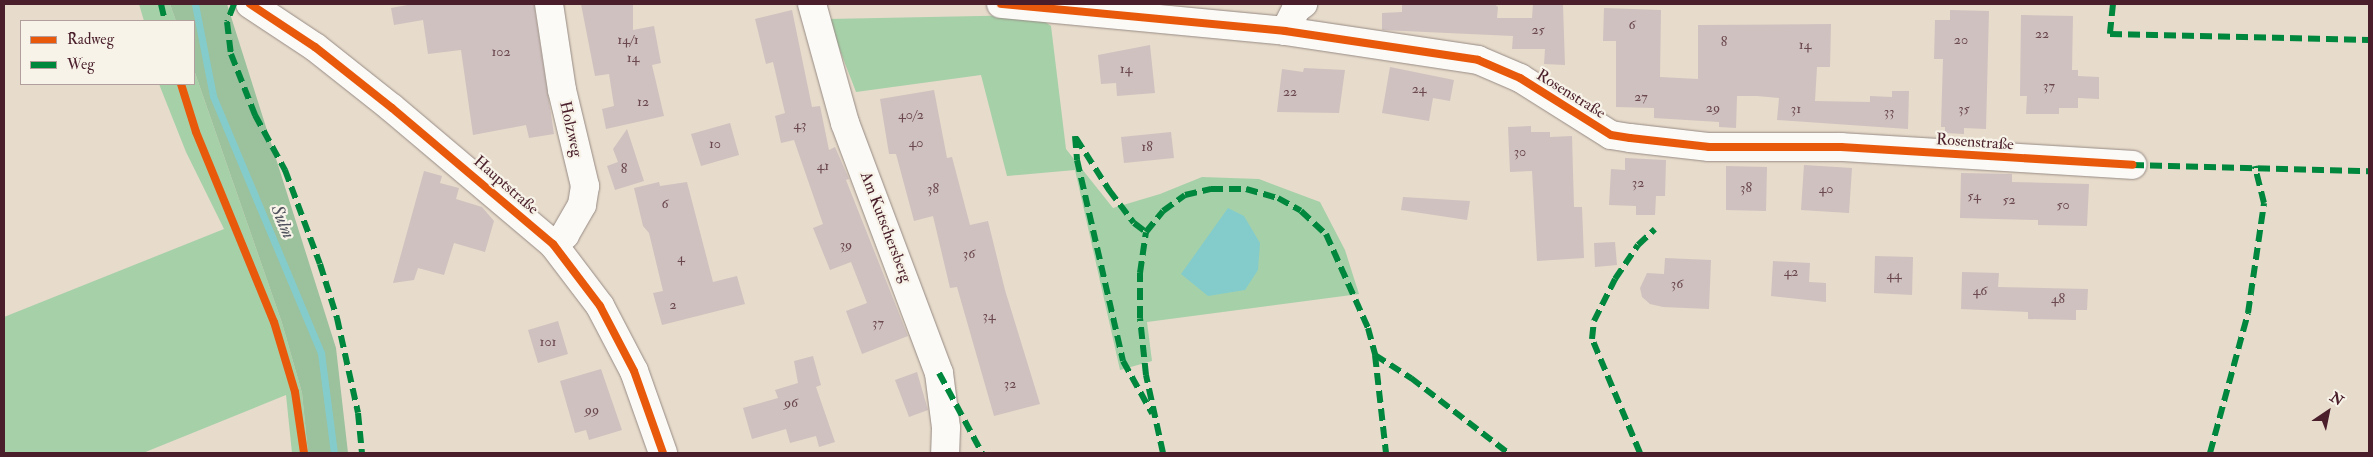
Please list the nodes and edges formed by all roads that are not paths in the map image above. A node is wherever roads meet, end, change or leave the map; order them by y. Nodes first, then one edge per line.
1 (250, 4) edge
2 (549, 4) edge
3 (812, 4) edge
4 (1001, 4) edge
5 (1303, 4) edge
6 (1285, 31) junction
7 (2132, 165) dead end
8 (553, 244) junction
9 (663, 453) edge
10 (945, 453) edge

1 - 8 street, Hauptstraße
2 - 8 street, Holzweg
3 - 10 street, Am Kutschersberg
4 - 6 street, Rosenstraße
5 - 6 street
6 - 7 street, Rosenstraße
8 - 9 street, Hauptstraße

